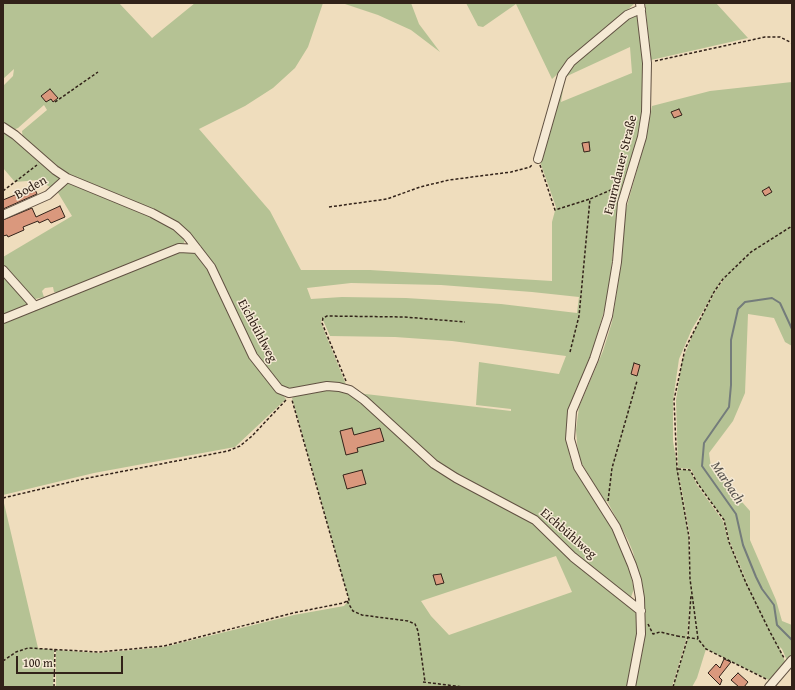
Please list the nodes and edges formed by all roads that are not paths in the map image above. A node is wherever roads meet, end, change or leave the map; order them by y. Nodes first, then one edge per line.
1 (640, 6) edge
2 (3, 127) edge
3 (538, 159) road end
4 (67, 178) junction
5 (3, 216) edge
6 (197, 249) junction
7 (3, 270) edge
8 (35, 306) junction
9 (3, 319) edge
10 (641, 611) junction
11 (790, 663) edge
12 (771, 685) edge
13 (631, 687) edge

1 - 3 street
1 - 10 street, Faurndauer Straße
2 - 4 street, Eichbühlweg
4 - 5 street, Boden
4 - 6 street, Eichbühlweg
6 - 8 street
6 - 10 street, Eichbühlweg
7 - 8 street
8 - 9 street
10 - 13 street, Faurndauer Straße
11 - 12 street

